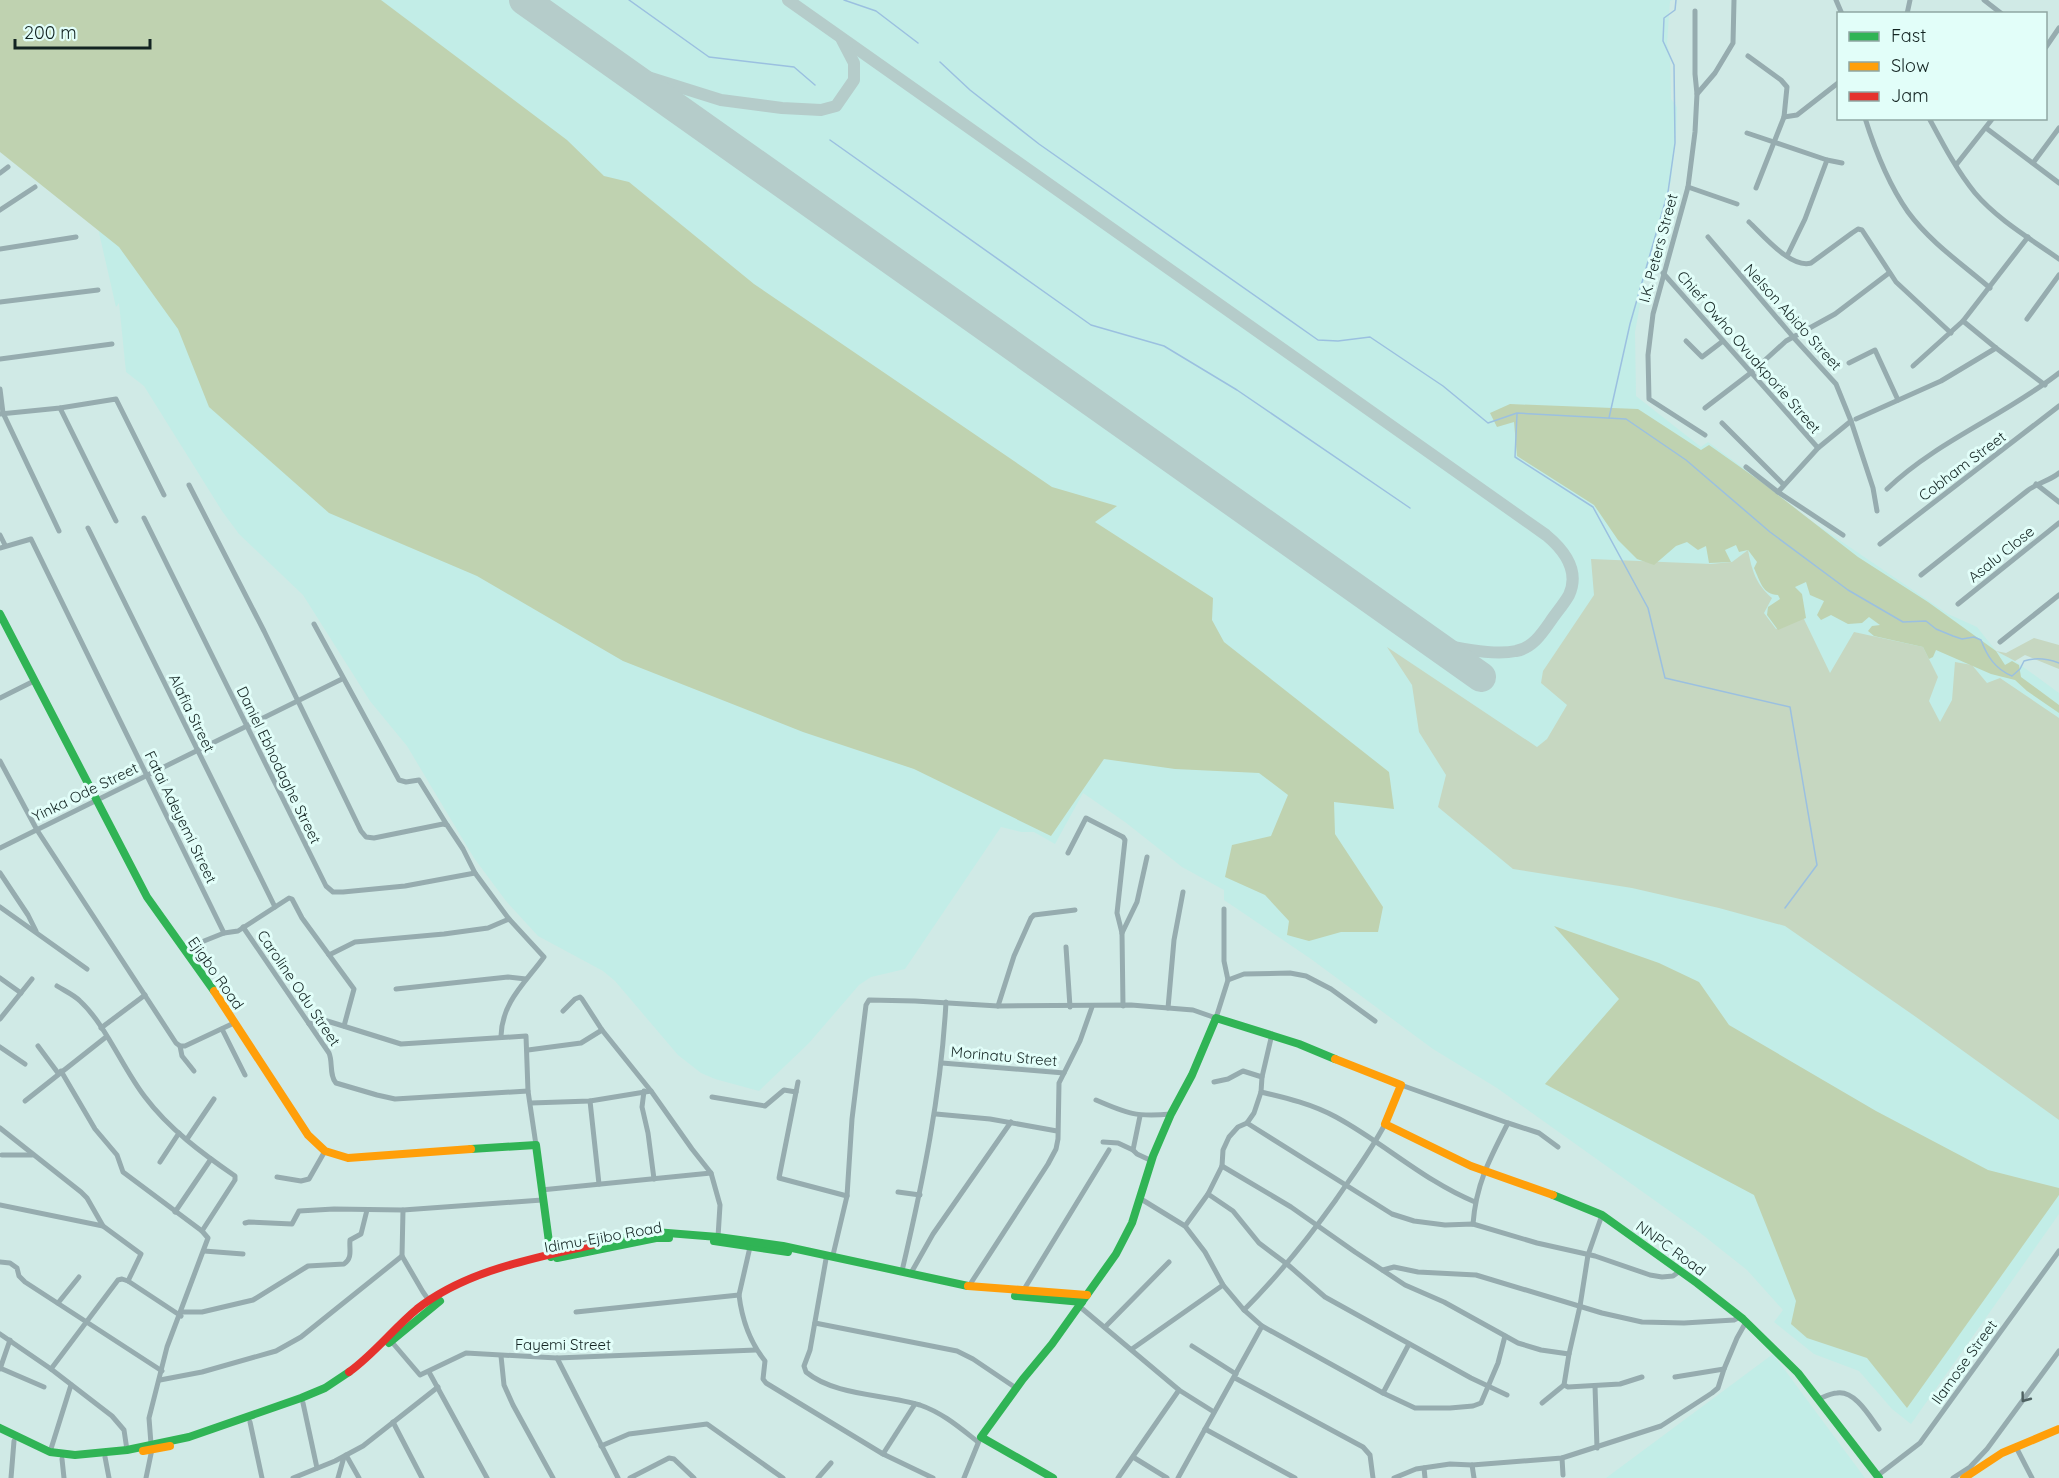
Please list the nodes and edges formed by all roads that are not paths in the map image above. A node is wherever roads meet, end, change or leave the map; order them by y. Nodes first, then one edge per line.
1 (1734, 0) edge
2 (1984, 0) edge
3 (1695, 11) dead end
4 (1999, 12) edge
5 (2059, 28) edge
6 (2047, 43) edge
7 (1748, 56) dead end
8 (1837, 85) edge
9 (1697, 94) junction
10 (1784, 117) junction
11 (1866, 120) edge
12 (1930, 120) edge
13 (1992, 120) edge
14 (1986, 128) junction
15 (2059, 128) edge
16 (1747, 133) dead end
17 (1774, 142) junction
18 (1827, 160) junction
19 (1842, 163) dead end
20 (2033, 163) junction
21 (1956, 165) junction
22 (8, 167) dead end
23 (0, 173) edge
24 (2059, 183) edge
25 (1688, 186) junction
26 (35, 187) dead end
27 (1756, 188) dead end
28 (1737, 204) dead end
29 (0, 210) edge
30 (1749, 222) dead end
31 (76, 237) dead end
32 (1708, 237) dead end
33 (2028, 237) junction
34 (0, 249) edge
35 (1786, 256) junction
36 (2059, 259) edge
37 (1663, 273) junction
38 (1889, 273) junction
39 (2059, 275) edge
40 (1990, 288) junction
41 (98, 291) dead end
42 (0, 302) edge
43 (2027, 319) dead end
44 (1964, 321) junction
45 (1951, 333) junction
46 (1794, 338) junction
47 (1686, 341) dead end
48 (1725, 343) junction
49 (112, 344) dead end
50 (1995, 348) junction
51 (0, 359) edge
52 (1849, 363) dead end
53 (1913, 366) dead end
54 (1752, 372) junction
55 (2059, 373) edge
56 (2045, 385) junction
57 (0, 389) edge
58 (1898, 400) junction
59 (1708, 406) dead end
60 (2059, 406) edge
61 (60, 408) junction
62 (2, 413) edge
63 (1854, 420) junction
64 (1722, 423) dead end
65 (1705, 435) dead end
66 (1818, 448) junction
67 (1746, 467) dead end
68 (2059, 472) edge
69 (1783, 484) junction
70 (2036, 484) junction
71 (189, 485) dead end
72 (1887, 489) dead end
73 (1778, 492) junction
74 (164, 495) dead end
75 (2059, 502) edge
76 (1877, 510) dead end
77 (144, 518) dead end
78 (116, 521) dead end
79 (2059, 523) edge
80 (88, 528) dead end
81 (59, 531) dead end
82 (0, 535) edge
83 (1843, 535) dead end
84 (1880, 544) dead end
85 (2, 547) edge
86 (1921, 575) dead end
87 (2059, 595) edge
88 (1958, 604) dead end
89 (0, 614) edge
90 (314, 624) dead end
91 (2000, 642) dead end
92 (342, 679) junction
93 (34, 681) junction
94 (0, 698) edge
95 (297, 700) junction
96 (246, 726) junction
97 (196, 750) junction
98 (0, 761) edge
99 (148, 774) junction
100 (96, 802) junction
101 (447, 825) junction
102 (37, 830) junction
103 (0, 848) edge
104 (1068, 854) dead end
105 (1147, 857) dead end
106 (0, 873) edge
107 (475, 873) junction
108 (1183, 892) dead end
109 (0, 907) edge
110 (275, 907) junction
111 (1224, 909) dead end
112 (1075, 910) dead end
113 (509, 919) junction
114 (243, 927) junction
115 (37, 933) junction
116 (224, 933) junction
117 (1122, 933) junction
118 (1066, 947) dead end
119 (183, 949) junction
120 (329, 955) junction
121 (87, 969) dead end
122 (0, 978) edge
123 (32, 979) dead end
124 (526, 979) junction
125 (1228, 980) junction
126 (57, 986) dead end
127 (396, 989) dead end
128 (21, 993) junction
129 (145, 995) junction
130 (946, 1002) junction
131 (998, 1006) junction
132 (1092, 1006) junction
133 (1123, 1006) junction
134 (1070, 1007) junction
135 (1168, 1008) junction
136 (563, 1011) dead end
137 (1216, 1018) junction
138 (0, 1019) edge
139 (1375, 1021) dead end
140 (234, 1023) junction
141 (309, 1024) junction
142 (344, 1026) junction
143 (101, 1028) junction
144 (222, 1029) junction
145 (602, 1030) junction
146 (1272, 1034) junction
147 (501, 1036) junction
148 (106, 1037) junction
149 (39, 1046) dead end
150 (180, 1046) junction
151 (0, 1047) edge
152 (528, 1050) junction
153 (942, 1063) junction
154 (25, 1064) dead end
155 (194, 1071) dead end
156 (60, 1072) junction
157 (1064, 1073) junction
158 (245, 1075) dead end
159 (1262, 1077) junction
160 (798, 1082) dead end
161 (1214, 1082) dead end
162 (1401, 1085) junction
163 (528, 1091) junction
164 (648, 1091) junction
165 (796, 1092) junction
166 (1261, 1092) junction
167 (712, 1097) dead end
168 (214, 1099) dead end
169 (1096, 1100) dead end
170 (26, 1101) dead end
171 (590, 1101) junction
172 (531, 1103) junction
173 (936, 1114) junction
174 (1171, 1114) junction
175 (1140, 1116) junction
176 (1011, 1122) junction
177 (1247, 1123) junction
178 (1508, 1123) junction
179 (1385, 1124) junction
180 (0, 1128) edge
181 (1057, 1131) junction
182 (179, 1133) junction
183 (187, 1139) junction
184 (1103, 1142) dead end
185 (1376, 1142) junction
186 (536, 1145) junction
187 (1558, 1147) dead end
188 (1109, 1150) dead end
189 (1133, 1150) junction
190 (326, 1151) junction
191 (2, 1155) dead end
192 (32, 1155) junction
193 (211, 1159) junction
194 (1152, 1161) junction
195 (160, 1162) dead end
196 (1222, 1166) junction
197 (1485, 1171) junction
198 (711, 1173) junction
199 (277, 1177) dead end
200 (654, 1179) junction
201 (599, 1184) junction
202 (1347, 1184) junction
203 (541, 1190) junction
204 (898, 1192) dead end
205 (1208, 1194) junction
206 (920, 1195) junction
207 (847, 1196) junction
208 (1141, 1199) junction
209 (542, 1200) junction
210 (1475, 1202) junction
211 (0, 1205) edge
212 (367, 1210) junction
213 (403, 1210) junction
214 (175, 1212) junction
215 (1602, 1215) junction
216 (245, 1223) dead end
217 (1473, 1224) junction
218 (103, 1226) junction
219 (1185, 1226) junction
220 (1317, 1227) junction
221 (202, 1231) junction
222 (718, 1237) junction
223 (750, 1247) junction
224 (204, 1251) junction
225 (2059, 1251) edge
226 (243, 1254) dead end
227 (1588, 1255) junction
228 (402, 1256) junction
229 (551, 1256) junction
230 (830, 1257) junction
231 (0, 1262) edge
232 (1169, 1262) dead end
233 (1287, 1264) junction
234 (1383, 1270) junction
235 (1680, 1271) junction
236 (907, 1272) junction
237 (79, 1277) dead end
238 (924, 1279) junction
239 (128, 1281) junction
240 (1223, 1285) junction
241 (969, 1286) junction
242 (980, 1289) junction
243 (1023, 1291) junction
244 (739, 1295) junction
245 (1083, 1301) junction
246 (430, 1302) junction
247 (58, 1303) junction
248 (1580, 1306) junction
249 (1244, 1310) junction
250 (576, 1312) dead end
251 (181, 1314) junction
252 (1743, 1319) junction
253 (86, 1322) junction
254 (815, 1323) junction
255 (1262, 1326) junction
256 (1105, 1327) junction
257 (0, 1334) edge
258 (1505, 1336) junction
259 (10, 1340) junction
260 (391, 1341) junction
261 (1409, 1344) junction
262 (1192, 1346) dead end
263 (1132, 1349) junction
264 (756, 1350) junction
265 (2059, 1351) edge
266 (1569, 1354) junction
267 (501, 1356) junction
268 (557, 1358) junction
269 (1724, 1368) junction
270 (0, 1369) edge
271 (51, 1369) junction
272 (162, 1371) junction
273 (429, 1372) junction
274 (1236, 1376) junction
275 (1642, 1377) dead end
276 (1675, 1377) dead end
277 (160, 1380) junction
278 (71, 1385) junction
279 (1488, 1385) junction
280 (1564, 1385) junction
281 (1595, 1386) junction
282 (44, 1387) dead end
283 (438, 1387) junction
284 (1016, 1388) junction
285 (1179, 1390) junction
286 (1383, 1393) junction
287 (1507, 1395) dead end
288 (1819, 1400) junction
289 (303, 1403) junction
290 (1542, 1403) dead end
291 (915, 1404) junction
292 (1214, 1412) junction
293 (250, 1422) junction
294 (393, 1422) junction
295 (0, 1428) edge
296 (1205, 1429) junction
297 (1879, 1429) dead end
298 (2059, 1429) edge
299 (0, 1434) edge
300 (980, 1440) junction
301 (14, 1441) junction
302 (152, 1446) junction
303 (601, 1446) junction
304 (2016, 1447) junction
305 (1597, 1448) junction
306 (1988, 1449) junction
307 (127, 1450) junction
308 (50, 1452) junction
309 (883, 1454) junction
310 (345, 1456) junction
311 (105, 1457) junction
312 (1133, 1457) junction
313 (1996, 1457) junction
314 (1562, 1458) junction
315 (62, 1459) junction
316 (831, 1463) dead end
317 (1472, 1465) junction
318 (317, 1468) junction
319 (1424, 1468) junction
320 (1563, 1475) dead end
321 (1878, 1477) edge
322 (11, 1478) edge
323 (64, 1478) edge
324 (109, 1478) edge
325 (146, 1478) edge
326 (262, 1478) edge
327 (294, 1478) edge
328 (338, 1478) edge
329 (359, 1478) edge
330 (422, 1478) edge
331 (488, 1478) edge
332 (553, 1478) edge
333 (618, 1478) edge
334 (630, 1478) edge
335 (694, 1478) edge
336 (783, 1478) edge
337 (818, 1478) edge
338 (933, 1478) edge
339 (964, 1478) edge
340 (1053, 1478) edge
341 (1118, 1478) edge
342 (1167, 1478) edge
343 (1178, 1478) edge
344 (1295, 1478) edge
345 (1373, 1478) edge
346 (1394, 1478) edge
347 (1425, 1478) edge
348 (1474, 1478) edge
349 (1953, 1478) edge
350 (1964, 1478) edge
351 (2032, 1478) edge

1 - 9 street
2 - 4 street
3 - 9 street, I.K. Peters Street
5 - 6 street
7 - 10 street
8 - 10 street
9 - 25 street, I.K. Peters Street
10 - 17 street
11 - 40 street
12 - 21 street
13 - 14 street
14 - 20 street
14 - 21 street
15 - 20 street
16 - 17 street
17 - 18 street
17 - 27 street
18 - 19 street
18 - 35 street
20 - 24 street
21 - 33 street
22 - 23 street
25 - 28 street
25 - 37 street, I.K. Peters Street
26 - 29 street
30 - 35 street
31 - 34 street
32 - 46 street, Nelson Abido Street
33 - 36 street
33 - 40 street
35 - 38 street
37 - 48 street, Chief Owho Ovuakporie Street
37 - 65 street, I.K. Peters Street
38 - 45 street
38 - 46 street
39 - 43 street
40 - 44 street
41 - 42 street
44 - 45 street
44 - 50 street
45 - 53 street
46 - 54 street
46 - 63 street, Nelson Abido Street
47 - 48 street
48 - 54 street, Chief Owho Ovuakporie Street
49 - 51 street
50 - 56 street
50 - 58 street
52 - 58 street
54 - 59 street
54 - 66 street, Chief Owho Ovuakporie Street
55 - 56 street
56 - 72 street
57 - 62 street
58 - 63 street
60 - 84 street, Cobham Street
61 - 62 street
61 - 74 street
61 - 78 street
62 - 81 street
63 - 66 street
63 - 76 street, Nelson Abido Street
64 - 69 street
66 - 69 street
67 - 73 street
68 - 70 street
69 - 73 street
70 - 75 street
70 - 86 street
71 - 95 street
73 - 83 street
77 - 96 street, Daniel Ebhodaghe Street
79 - 88 street, Asalu Close
80 - 97 street, Alafia Street
82 - 85 street
85 - 99 street, Fatai Adeyemi Street
87 - 91 street
89 - 93 main road, Ejigbo Road
90 - 92 street
92 - 95 street, Yinka Ode Street
92 - 101 street
93 - 94 street
93 - 100 main road, Ejigbo Road
95 - 96 street, Yinka Ode Street
95 - 101 street
96 - 97 street, Yinka Ode Street
96 - 107 street, Daniel Ebhodaghe Street
97 - 99 street, Yinka Ode Street
97 - 110 street, Alafia Street
98 - 102 street
99 - 100 street, Yinka Ode Street
99 - 116 street, Fatai Adeyemi Street
100 - 102 street, Yinka Ode Street
100 - 119 main road, Ejigbo Road
101 - 107 street
102 - 103 street, Yinka Ode Street
102 - 129 street
104 - 117 street
105 - 117 street
106 - 115 street
107 - 113 street
108 - 135 street
109 - 115 street
110 - 114 street
110 - 120 street
111 - 125 street
112 - 131 street
113 - 120 street
113 - 124 street
114 - 116 street
114 - 141 street, Caroline Odu Street
115 - 121 street
116 - 119 street
117 - 133 street
118 - 134 street
119 - 140 main road, Ejigbo Road
120 - 142 street
122 - 128 street
123 - 128 street
124 - 127 street
124 - 147 street
125 - 137 street
125 - 139 street
126 - 143 street
128 - 138 street
129 - 143 street
129 - 150 street
130 - 131 street
130 - 153 street
130 - 207 street
131 - 134 street
132 - 133 street
132 - 134 street
132 - 157 street
133 - 135 street
135 - 137 street
136 - 145 street
137 - 146 main road
137 - 174 main road
140 - 144 street
140 - 190 main road, Ejigbo Road
141 - 142 street
141 - 163 street, Caroline Odu Street
142 - 147 street
143 - 148 street
144 - 150 street
144 - 158 street
145 - 152 street
145 - 164 street
146 - 159 street
146 - 162 main road
147 - 152 street
148 - 156 street
148 - 182 street
149 - 156 street
150 - 155 street
151 - 154 street
152 - 163 street
153 - 157 street, Morinatu Street
153 - 173 street
156 - 170 street
156 - 214 street
157 - 181 street
159 - 161 street
159 - 166 street
160 - 165 street
162 - 178 street
162 - 179 main road
163 - 172 street
164 - 171 street
164 - 198 street
164 - 200 street
165 - 167 street
165 - 207 street
166 - 177 street
166 - 185 street
168 - 183 street
169 - 175 street
171 - 172 street
171 - 201 street
172 - 186 street
173 - 176 street
173 - 206 street
174 - 175 street
174 - 194 main road
175 - 189 street
176 - 181 street
176 - 236 street
177 - 196 street
177 - 202 street
178 - 187 street
178 - 197 street
179 - 185 street
179 - 197 main road, NNPC Road
180 - 192 street
181 - 241 street
182 - 183 street
182 - 195 street
183 - 193 street
184 - 189 street
185 - 202 street
185 - 210 street
186 - 190 main road
186 - 203 main road
188 - 243 street
189 - 194 street
190 - 199 street
191 - 192 street
192 - 218 street
193 - 214 street
193 - 221 street
194 - 208 main road
196 - 205 street
196 - 220 street
197 - 210 street
197 - 215 main road, NNPC Road
198 - 200 street
198 - 222 street
200 - 201 street
201 - 203 street
202 - 217 street
202 - 220 street
203 - 209 main road
204 - 206 street
205 - 219 street
205 - 233 street
206 - 236 street
207 - 230 street
208 - 219 street
208 - 245 main road
209 - 213 street
209 - 229 main road
210 - 217 street
211 - 218 street
212 - 213 street
212 - 216 street
212 - 251 street
213 - 228 street
214 - 221 street
215 - 227 street
215 - 235 main road, NNPC Road
217 - 227 street
218 - 239 street
219 - 240 street
220 - 233 street
220 - 234 street
221 - 224 street
222 - 229 main road, Idimu-Ejibo Road
222 - 230 main road, Idimu-Ejibo Road
223 - 229 main road, Idimu-Ejibo Road
223 - 230 main road, Idimu-Ejibo Road
223 - 244 street
224 - 226 street
224 - 251 street
225 - 321 street, Ilamose Street
227 - 235 street
227 - 248 street
228 - 246 street
228 - 277 street
229 - 246 main road, Idimu-Ejibo Road
229 - 260 main road, Idimu-Ejibo Road
230 - 236 main road, Idimu-Ejibo Road
230 - 238 main road, Idimu-Ejibo Road
230 - 254 street
231 - 247 street
232 - 256 street
233 - 249 street
233 - 261 street
234 - 248 street
234 - 258 street
235 - 252 main road, NNPC Road
236 - 238 main road, Idimu-Ejibo Road
237 - 247 street
238 - 241 main road, Idimu-Ejibo Road
238 - 242 main road, Idimu-Ejibo Road
239 - 251 street
239 - 253 street
240 - 249 street
240 - 263 street
241 - 242 main road, Idimu-Ejibo Road
242 - 243 main road, Idimu-Ejibo Road
242 - 245 main road, Idimu-Ejibo Road
243 - 245 main road, Idimu-Ejibo Road
244 - 250 street
244 - 264 street
245 - 256 street
245 - 284 main road
246 - 302 main road, Idimu-Ejibo Road
247 - 253 street
248 - 252 street
248 - 266 street
249 - 255 street
251 - 272 street
252 - 269 street
252 - 288 main road, NNPC Road
253 - 271 street
253 - 272 street
254 - 284 street
254 - 291 street
255 - 274 street
255 - 286 street
256 - 263 street
257 - 259 street
258 - 266 street
258 - 279 street
259 - 270 street
259 - 271 street
260 - 273 street
260 - 289 main road, Idimu-Ejibo Road
261 - 279 street
261 - 286 street
262 - 274 street
263 - 285 street
264 - 268 street, Fayemi Street
264 - 309 street
265 -> 306 street
266 - 280 street
267 - 268 street, Fayemi Street
267 - 273 street, Fayemi Street
267 - 332 street
268 - 303 street
269 - 276 street
269 - 305 street
270 - 282 street
271 - 278 street
272 - 277 street
273 - 283 street
274 - 292 street
274 - 345 street
275 - 281 street
277 - 302 street
278 - 307 street
278 - 308 street
279 - 286 street
279 - 287 street
280 - 281 street
280 - 290 street
281 - 305 street
283 - 294 street
283 - 331 street
284 - 300 main road
285 - 292 street
285 - 312 street
288 - 297 street
288 - 321 main road, NNPC Road
289 - 293 main road, Idimu-Ejibo Road
289 - 318 street
291 - 300 street
291 - 309 street
292 - 296 street
293 - 302 main road, Idimu-Ejibo Road
293 - 326 street
294 - 310 street
294 - 330 street
295 - 308 main road, Idimu-Ejibo Road
296 - 343 street
296 - 344 street
298 - 304 main road
299 - 301 main road, Idimu-Ejibo Road
300 - 339 street
300 - 340 main road
301 - 315 main road, Idimu-Ejibo Road
301 - 322 street
302 - 307 main road, Idimu-Ejibo Road
302 - 311 main road, Idimu-Ejibo Road
302 - 325 street
303 - 333 street
303 - 336 street
304 - 313 main road
304 - 351 street
305 - 314 street
306 - 313 street
306 - 349 street
307 - 308 main road, Idimu-Ejibo Road
309 - 338 street
310 - 318 street
310 - 328 street
310 - 329 street
311 - 315 main road, Idimu-Ejibo Road
311 - 324 street
312 - 341 street
312 - 342 street
313 - 350 main road
314 - 317 street
314 - 320 street
315 - 323 street
316 - 337 street
317 - 319 street
317 - 348 street
318 - 327 street
319 - 346 street
319 - 347 street
334 - 335 street

